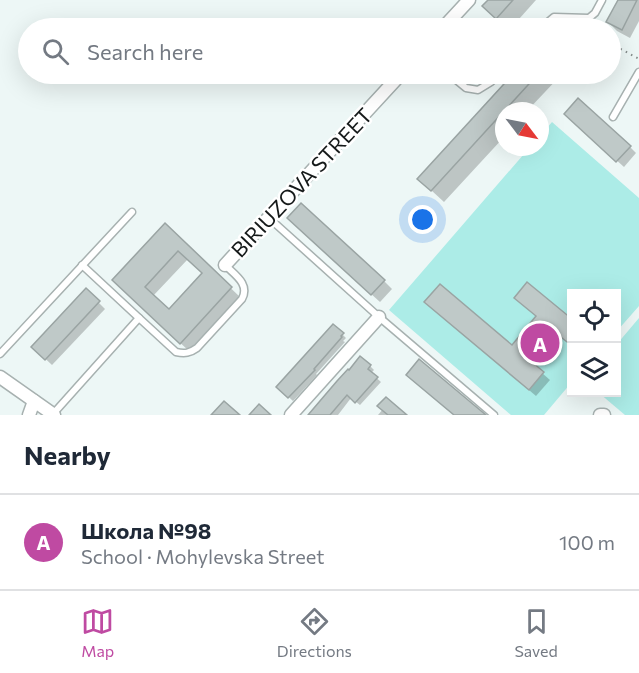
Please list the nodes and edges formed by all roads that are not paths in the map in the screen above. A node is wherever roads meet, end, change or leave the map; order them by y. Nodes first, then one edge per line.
1 (469, 0) edge
2 (602, 0) edge
3 (452, 18) edge
4 (553, 18) edge
5 (589, 18) edge
6 (589, 18) edge
7 (639, 72) edge
8 (392, 84) edge
9 (461, 84) edge
10 (488, 84) edge
11 (613, 117) dead end
12 (132, 212) dead end
13 (268, 217) junction
14 (82, 265) junction
15 (225, 265) joint
16 (379, 317) junction
17 (140, 318) junction
18 (0, 354) edge
19 (0, 377) edge
20 (34, 401) junction
21 (29, 415) edge
22 (53, 415) edge
23 (291, 415) edge
24 (494, 415) edge

1 - 3 street
2 - 5 lane
4 - 6 lane
7 - 11 lane
8 - 13 street, BIRIUZOVA STREET
9 - 10 lane
12 - 14 lane
13 - 15 street, BIRIUZOVA STREET
13 - 16 lane
14 - 17 lane
14 - 18 lane
15 - 17 lane
16 - 23 street
16 - 24 lane
17 - 22 lane
19 - 20 street
20 - 21 street
20 - 22 street

